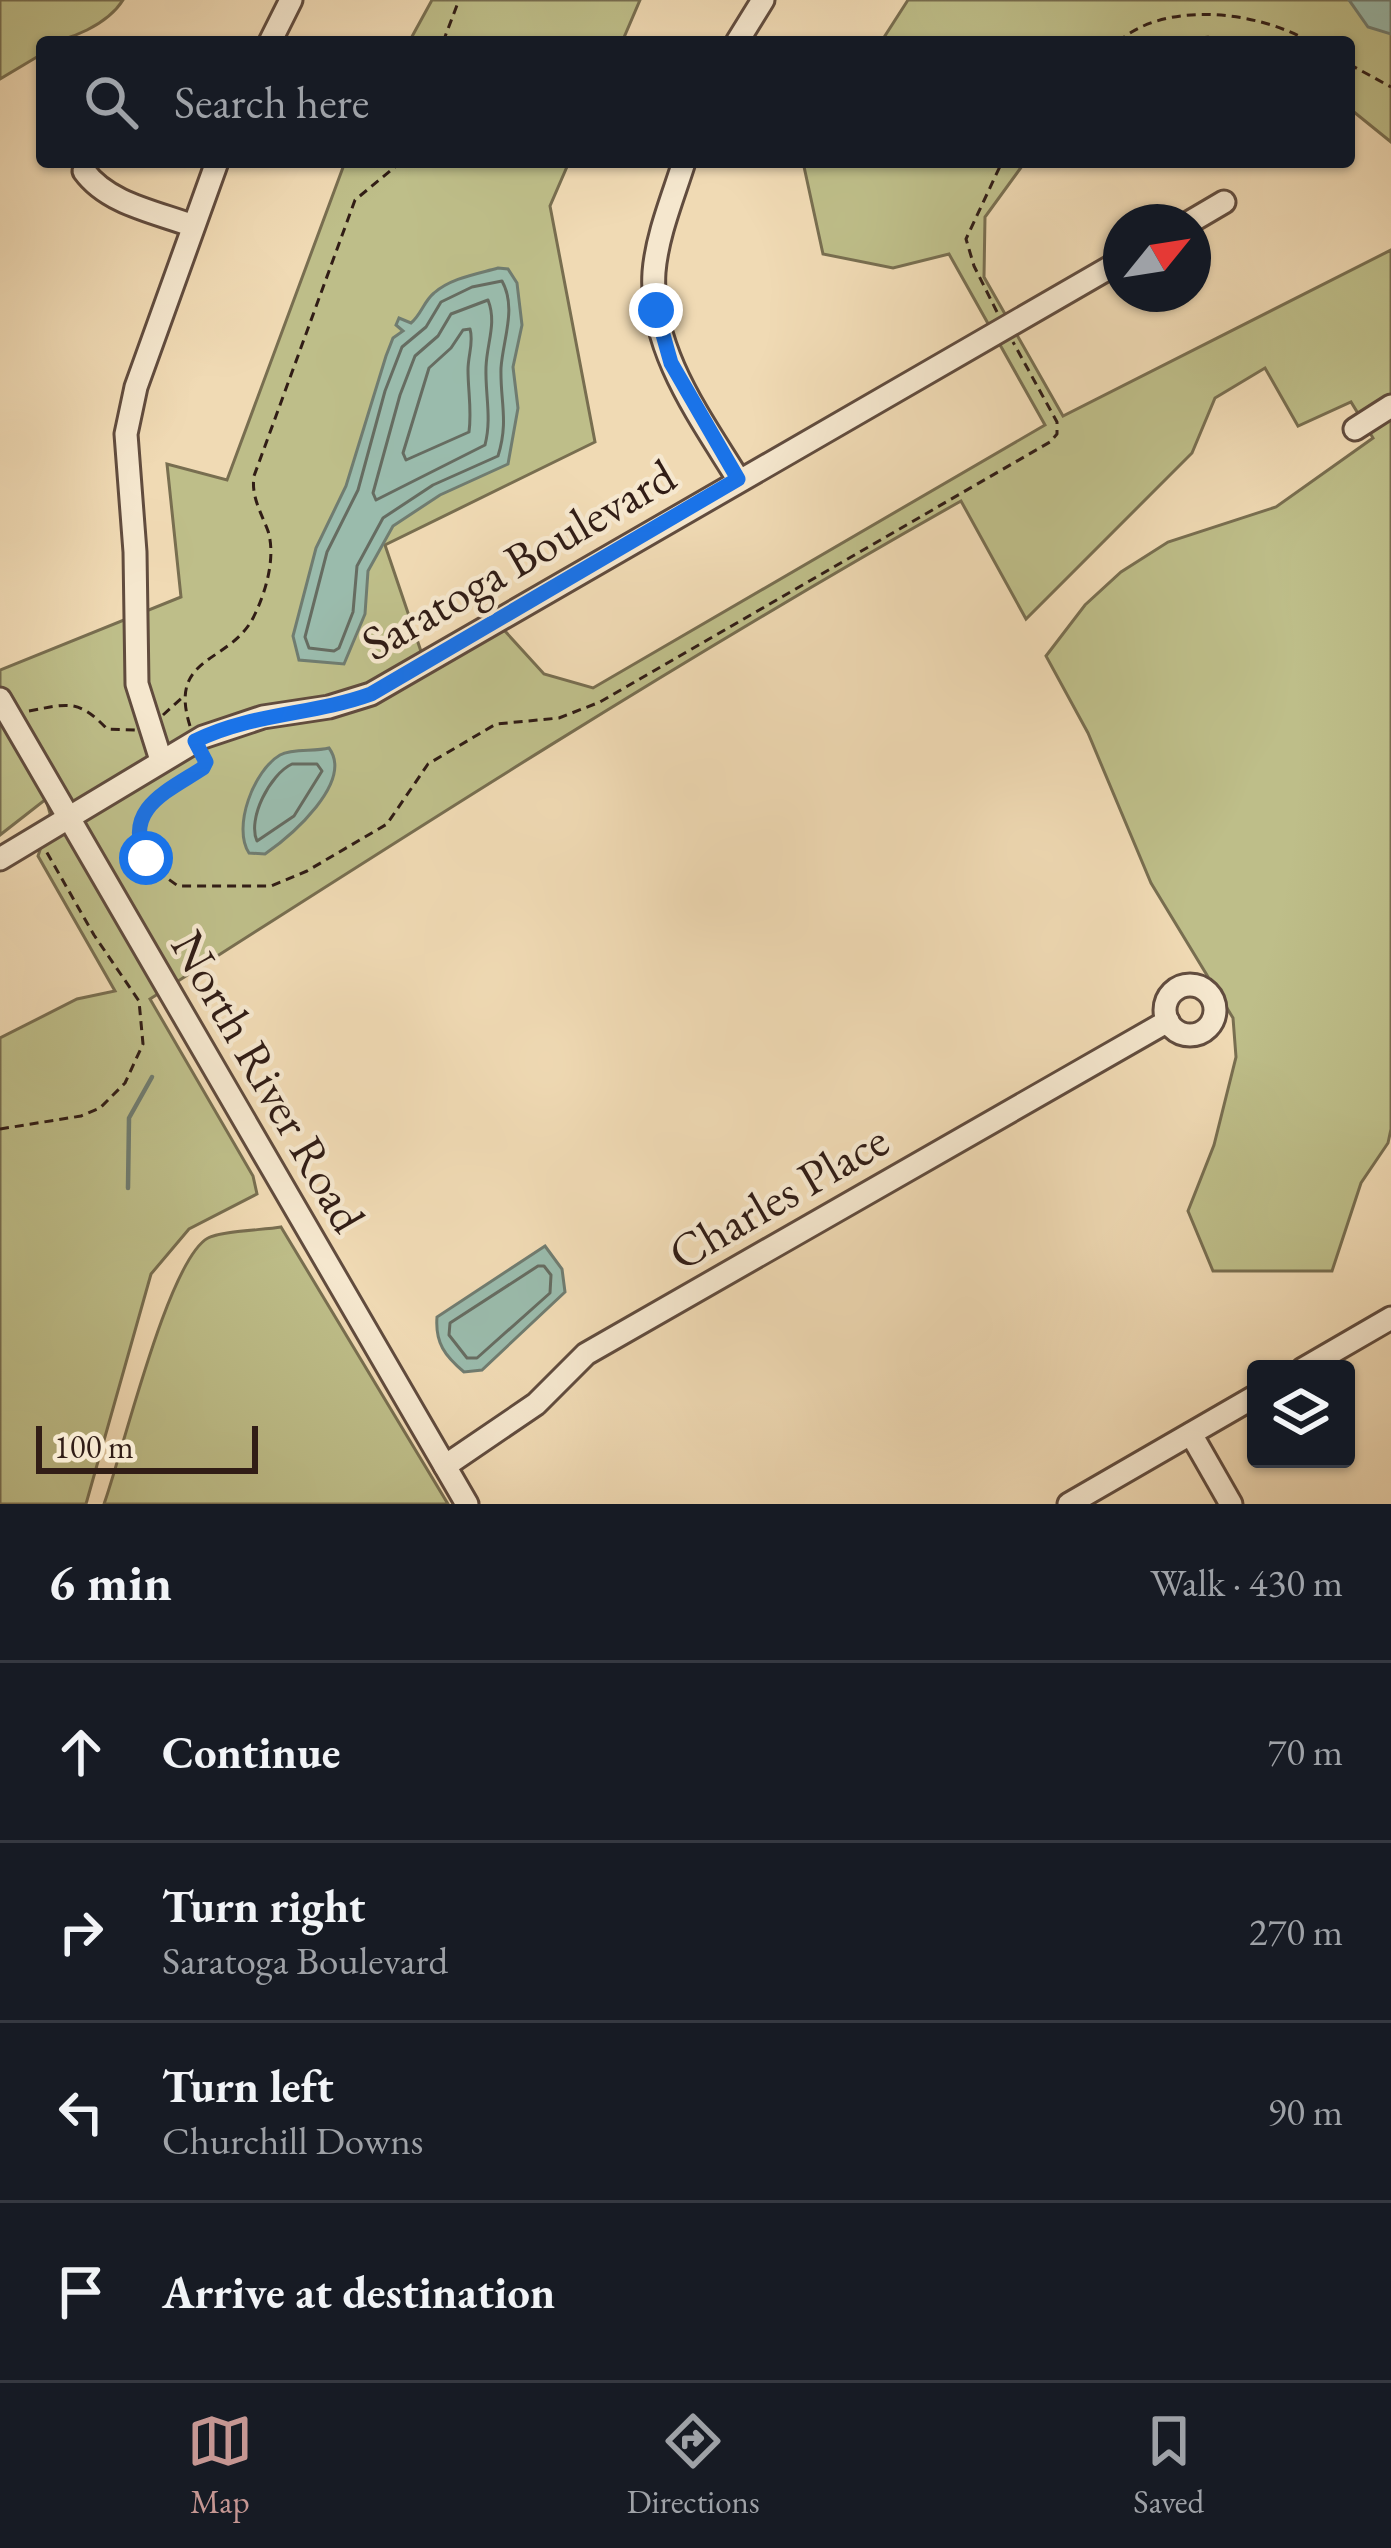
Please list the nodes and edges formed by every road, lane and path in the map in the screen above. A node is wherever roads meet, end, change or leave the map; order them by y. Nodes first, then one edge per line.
1 (291, 0) edge
2 (459, 0) edge
3 (763, 0) edge
4 (273, 36) edge
5 (445, 36) edge
6 (741, 36) edge
7 (1125, 36) edge
8 (1298, 36) edge
9 (1355, 67) edge
10 (1391, 87) edge
11 (215, 168) edge
12 (392, 168) edge
13 (683, 168) edge
14 (999, 168) edge
15 (84, 171) dead end
16 (1224, 202) dead end
17 (1211, 210) edge
18 (193, 226) junction
19 (1103, 271) edge
20 (1004, 327) junction
21 (1391, 406) edge
22 (1355, 429) dead end
23 (738, 479) junction
24 (184, 696) junction
25 (0, 699) edge
26 (28, 711) dead end
27 (149, 728) junction
28 (195, 741) junction
29 (161, 760) junction
30 (68, 816) junction
31 (30, 839) junction
32 (0, 859) edge
33 (1168, 1021) dead end
34 (0, 1129) edge
35 (1391, 1318) edge
36 (1319, 1360) edge
37 (1247, 1401) edge
38 (1191, 1434) junction
39 (445, 1466) junction
40 (467, 1504) edge
41 (1069, 1504) edge
42 (1231, 1504) edge

1 - 4 street
2 - 5 path
3 - 6 street
7 - 8 path
9 - 10 path
11 - 18 street
12 - 24 path
13 - 23 street
14 - 20 path
15 - 18 street
16 - 17 street
18 - 27 street
19 - 20 street, Saratoga Boulevard
20 - 23 street, Saratoga Boulevard
20 - 28 path
21 - 22 street
23 - 28 street, Saratoga Boulevard
24 - 27 path
24 - 28 path
25 - 30 street, North River Road
26 - 27 path
27 - 29 street
28 - 29 street, Saratoga Boulevard
29 - 30 street, Saratoga Boulevard
30 - 31 street, Saratoga Boulevard
30 - 39 street, North River Road
31 - 32 street, Saratoga Boulevard
31 - 34 path
33 - 39 street, Charles Place
35 - 36 street
37 - 38 street
38 - 41 street
38 - 42 street
39 - 40 street, North River Road

